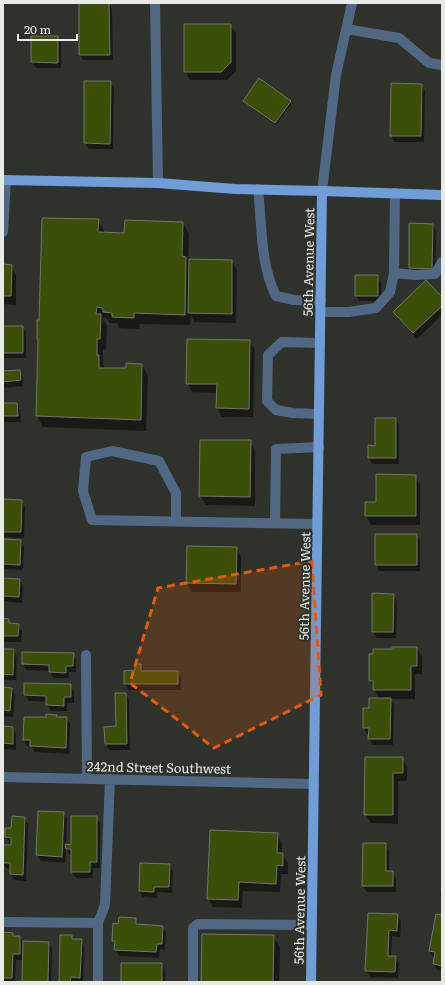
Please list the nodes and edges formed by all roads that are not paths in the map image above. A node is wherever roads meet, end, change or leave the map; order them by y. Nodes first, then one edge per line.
1 (155, 3) edge
2 (348, 3) edge
3 (352, 3) edge
4 (346, 29) junction
5 (442, 65) edge
6 (4, 180) edge
7 (158, 183) junction
8 (258, 189) junction
9 (322, 190) junction
10 (395, 194) junction
11 (442, 195) edge
12 (3, 232) edge
13 (442, 262) edge
14 (394, 273) junction
15 (321, 301) junction
16 (321, 312) junction
17 (320, 343) junction
18 (319, 414) junction
19 (319, 447) junction
20 (176, 521) junction
21 (275, 523) junction
22 (318, 524) junction
23 (86, 655) dead end
24 (3, 776) edge
25 (87, 778) junction
26 (110, 779) junction
27 (314, 784) junction
28 (3, 922) edge
29 (98, 923) junction
30 (312, 925) junction
31 (98, 982) edge
32 (193, 982) edge
33 (311, 982) edge

1 - 7 street
2 - 3 street
3 - 4 street
4 - 5 street
4 - 9 street
6 - 7 main road
6 - 12 street
7 - 8 main road
8 - 9 main road
8 - 15 street
9 - 10 main road
9 - 15 main road, 56th Avenue West
10 - 11 main road
10 - 14 street
13 - 14 street
14 - 16 street
15 - 16 main road, 56th Avenue West
16 - 17 main road, 56th Avenue West
17 - 18 main road, 56th Avenue West
17 - 18 street
18 - 19 main road, 56th Avenue West
19 - 21 street
19 - 22 main road, 56th Avenue West
20 - 20 street
20 - 21 street
21 - 22 street
22 - 27 main road, 56th Avenue West
23 - 25 street
24 - 25 street, 242nd Street Southwest
25 - 26 street, 242nd Street Southwest
26 - 27 street, 242nd Street Southwest
26 - 29 street
27 - 30 main road, 56th Avenue West
28 - 29 street
29 - 31 street
30 - 32 street
30 - 33 main road, 56th Avenue West

